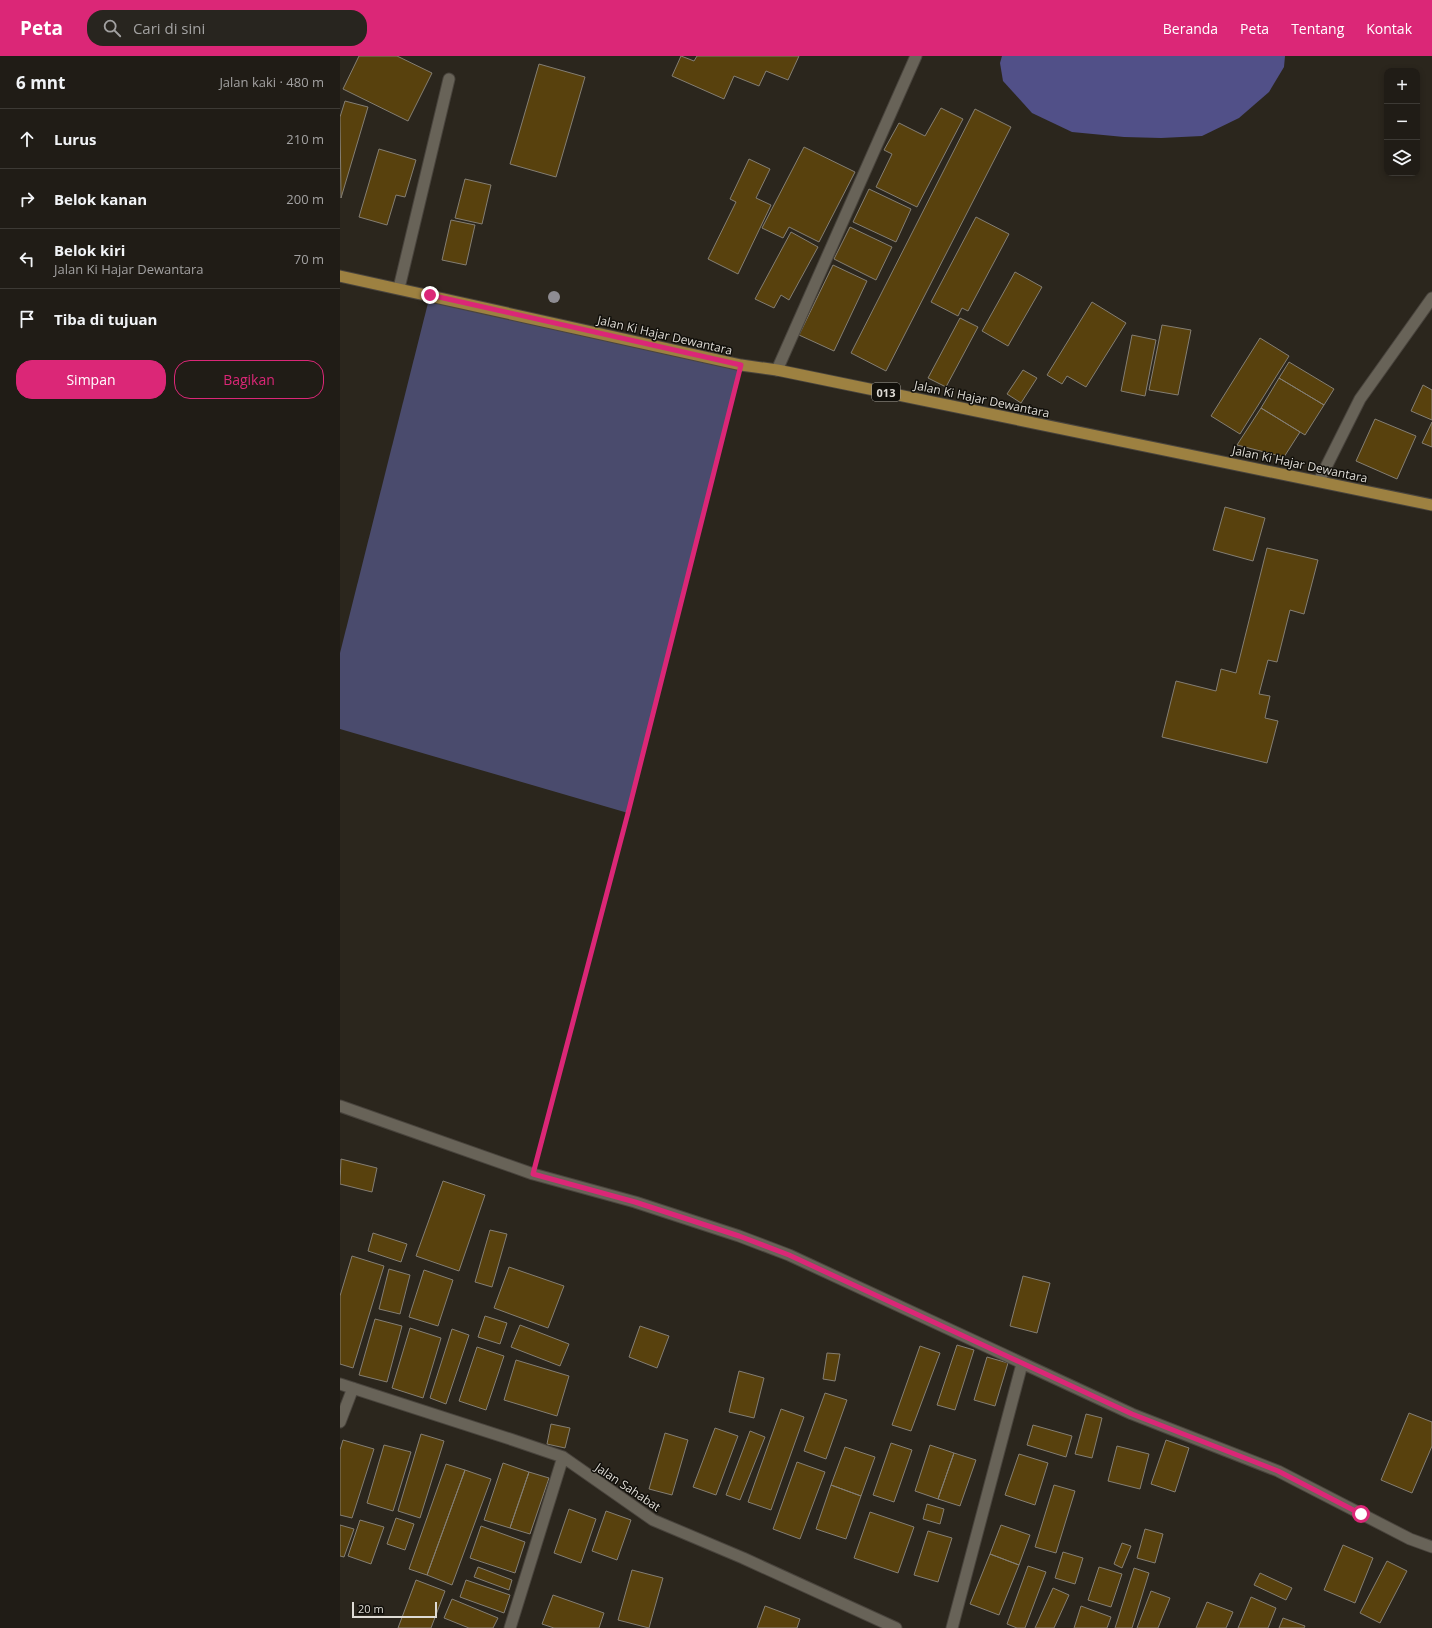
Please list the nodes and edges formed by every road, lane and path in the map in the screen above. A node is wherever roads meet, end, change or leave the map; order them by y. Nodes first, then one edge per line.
1 (916, 56) edge
2 (449, 79) dead end
3 (340, 276) edge
4 (399, 288) junction
5 (1432, 298) edge
6 (741, 365) junction
7 (778, 370) junction
8 (1319, 481) junction
9 (1432, 505) edge
10 (340, 1106) edge
11 (533, 1174) junction
12 (1022, 1364) junction
13 (340, 1384) edge
14 (353, 1388) junction
15 (340, 1422) edge
16 (563, 1458) junction
17 (1432, 1547) edge
18 (510, 1628) edge
19 (896, 1628) edge
20 (952, 1628) edge

1 - 7 street
2 - 4 street
3 - 4 main road, Jalan Ki Hajar Dewantara / 013
4 - 6 main road, Jalan Ki Hajar Dewantara / 013
5 - 8 street
6 - 7 main road, Jalan Ki Hajar Dewantara / 013
6 - 11 path
7 - 8 main road, Jalan Ki Hajar Dewantara / 013
8 - 9 main road, Jalan Ki Hajar Dewantara / 013
10 - 11 street
11 - 12 street
12 - 17 street
12 - 20 street
13 - 14 street, Jalan Sahabat
14 - 15 street
14 - 16 street, Jalan Sahabat
16 - 18 street
16 - 19 street, Jalan Sahabat

